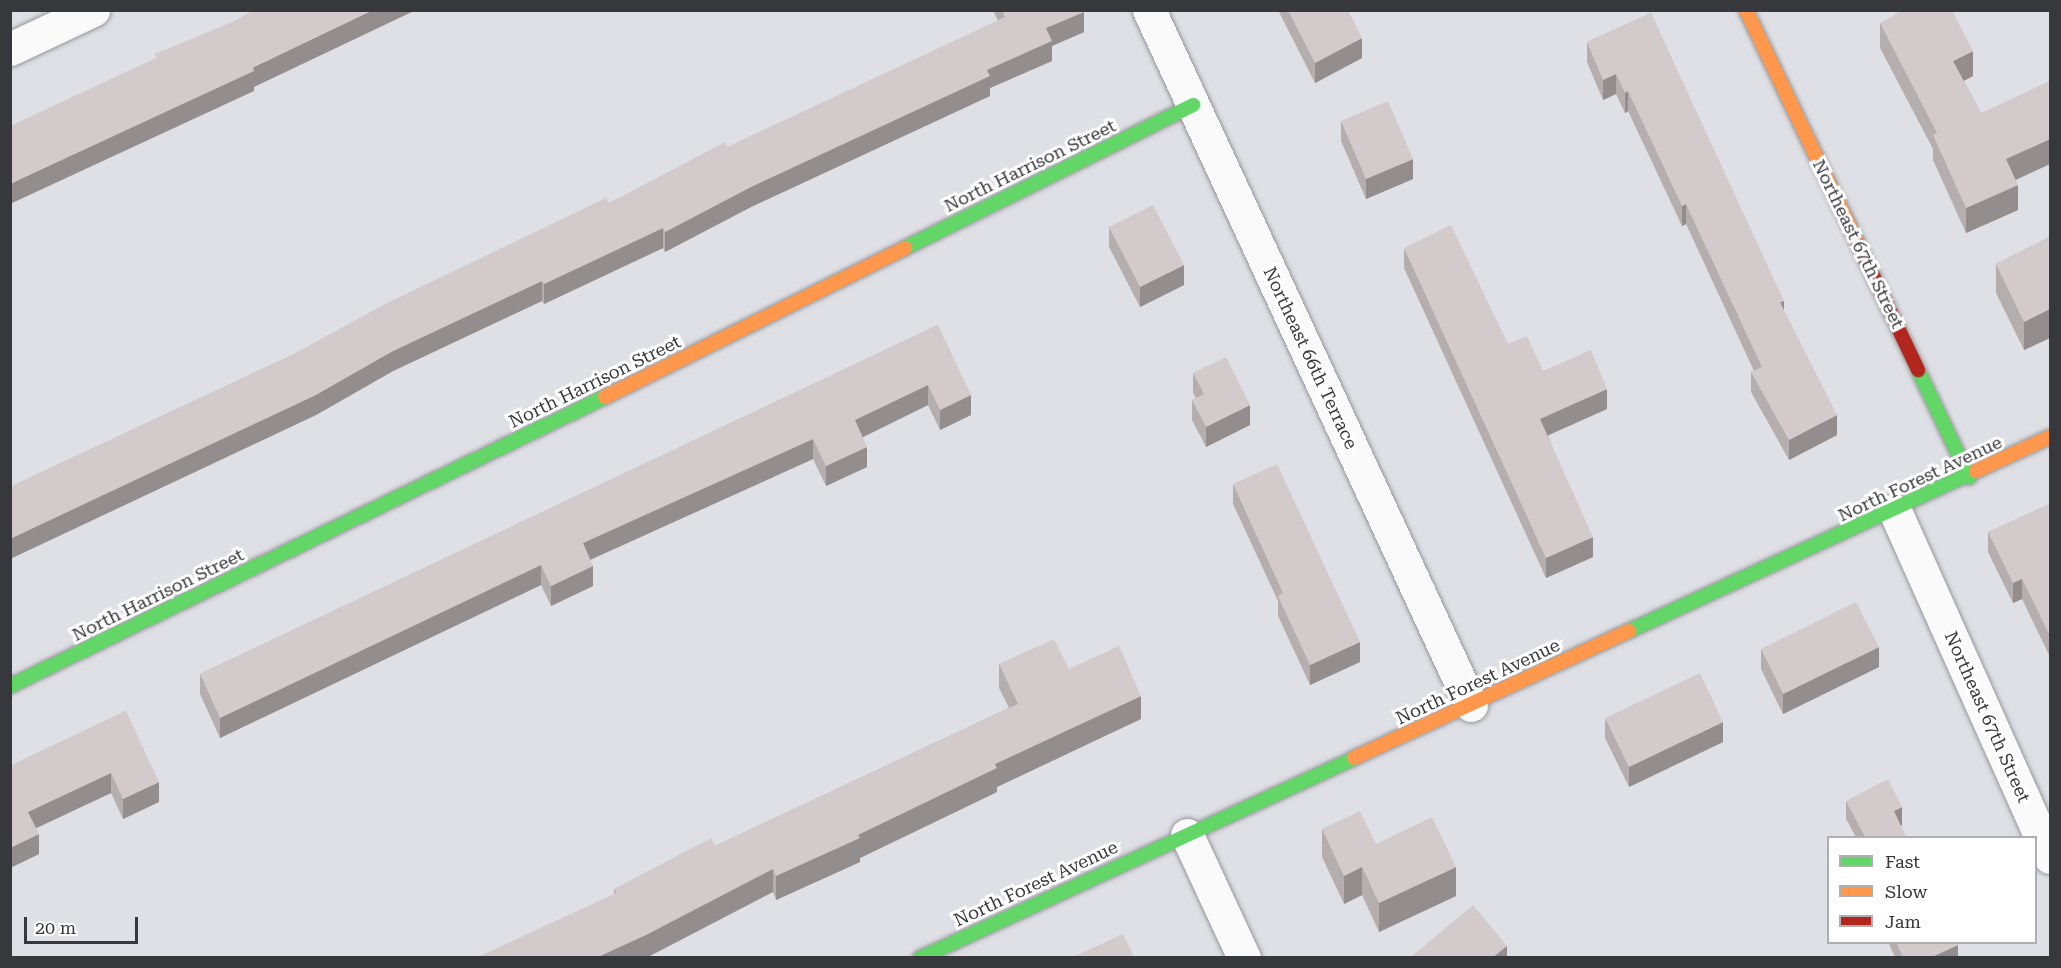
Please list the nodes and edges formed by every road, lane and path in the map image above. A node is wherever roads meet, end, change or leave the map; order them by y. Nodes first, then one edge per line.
1 (93, 10) edge
2 (1149, 10) edge
3 (1746, 10) edge
4 (10, 49) edge
5 (1193, 105) junction
6 (2050, 437) edge
7 (1969, 477) junction
8 (1894, 511) junction
9 (10, 686) edge
10 (1471, 705) junction
11 (1187, 835) junction
12 (2050, 857) edge
13 (920, 957) edge
14 (1244, 957) edge

1 - 4 street
2 - 5 street, Northeast 66th Terrace
3 - 7 street, Northeast 67th Street
5 - 9 street, North Harrison Street
5 - 10 street, Northeast 66th Terrace
6 - 7 street, North Forest Avenue
7 - 8 street, North Forest Avenue
8 - 10 street, North Forest Avenue
8 - 12 street, Northeast 67th Street
10 - 11 street, North Forest Avenue
11 - 13 street, North Forest Avenue
11 - 14 street

